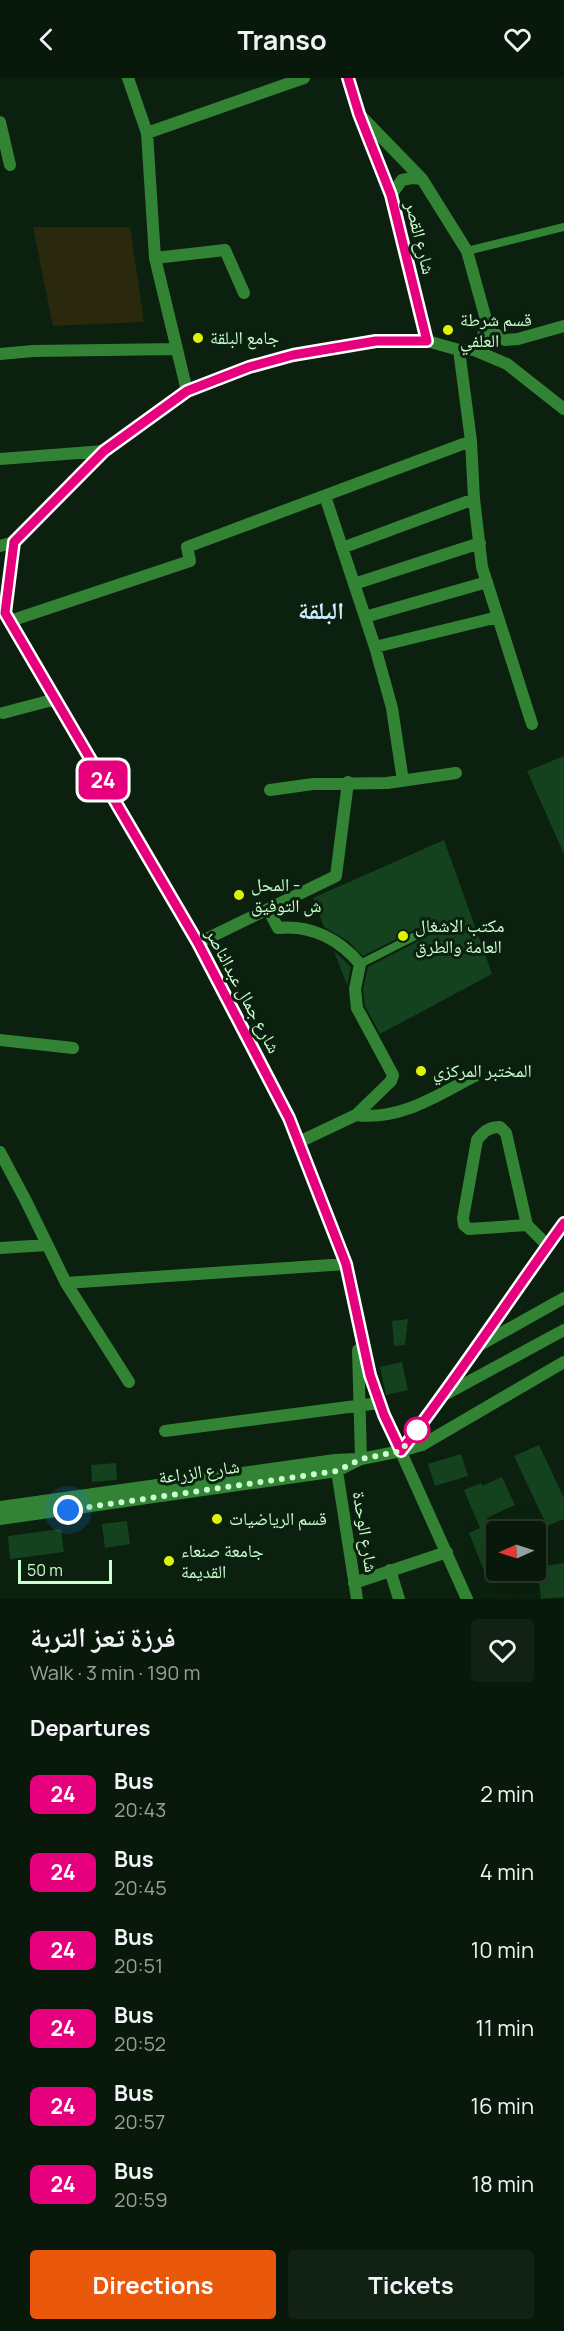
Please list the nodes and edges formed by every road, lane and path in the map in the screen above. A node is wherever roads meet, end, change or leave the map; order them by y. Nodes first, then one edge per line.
1 (128, 78) edge
2 (304, 78) edge
3 (348, 78) edge
4 (359, 114) junction
5 (0, 122) edge
6 (147, 133) junction
7 (10, 165) dead end
8 (422, 179) junction
9 (391, 195) junction
10 (564, 227) edge
11 (467, 251) junction
12 (155, 258) junction
13 (243, 293) dead end
14 (485, 316) junction
15 (564, 326) edge
16 (427, 341) junction
17 (177, 350) junction
18 (459, 350) junction
19 (474, 350) junction
20 (0, 354) edge
21 (187, 391) junction
22 (564, 408) edge
23 (471, 441) junction
24 (104, 451) junction
25 (0, 459) edge
26 (325, 496) junction
27 (474, 499) junction
28 (14, 542) junction
29 (480, 543) junction
30 (0, 546) edge
31 (342, 548) junction
32 (487, 582) junction
33 (354, 584) junction
34 (4, 614) edge
35 (365, 617) junction
36 (498, 617) junction
37 (375, 647) junction
38 (56, 699) junction
39 (3, 713) dead end
40 (532, 724) dead end
41 (456, 773) dead end
42 (403, 781) junction
43 (348, 782) junction
44 (270, 790) dead end
45 (268, 909) junction
46 (434, 927) dead end
47 (198, 943) junction
48 (360, 964) junction
49 (0, 1040) edge
50 (74, 1048) dead end
51 (475, 1076) dead end
52 (356, 1115) junction
53 (299, 1142) junction
54 (0, 1152) edge
55 (564, 1223) edge
56 (527, 1225) junction
57 (47, 1245) junction
58 (548, 1246) junction
59 (0, 1248) edge
60 (346, 1264) junction
61 (66, 1283) junction
62 (564, 1298) edge
63 (357, 1319) junction
64 (564, 1330) edge
65 (475, 1348) junction
66 (564, 1362) edge
67 (129, 1382) dead end
68 (444, 1395) junction
69 (379, 1403) junction
70 (360, 1407) junction
71 (165, 1431) dead end
72 (401, 1451) junction
73 (361, 1459) junction
74 (337, 1471) junction
75 (0, 1507) edge
76 (0, 1519) edge
77 (447, 1552) junction
78 (390, 1570) junction
79 (354, 1583) junction
80 (357, 1599) edge
81 (399, 1599) edge
82 (467, 1599) edge

1 - 6 street
2 - 6 street
3 - 4 street, شارع القصر
4 - 8 street
4 - 9 street, شارع القصر
5 - 7 street
6 - 12 street
8 - 9 street
8 - 11 street
9 - 16 street, شارع القصر
10 - 11 lane
11 - 14 street
12 - 13 street
12 - 17 street
14 - 15 street
14 - 19 street
16 - 18 street
16 - 21 street
17 - 20 street
17 - 21 street
18 - 19 street
18 - 23 street
19 - 22 street
21 - 24 street
23 - 26 street
23 - 27 street
24 - 25 street
24 - 28 street
26 - 31 street
26 - 34 street
27 - 29 street
27 - 31 street
28 - 30 street
28 - 34 street
29 - 32 street
29 - 33 street
31 - 33 street
32 - 35 street
32 - 36 street
33 - 35 street
34 - 38 street, شارع جمال عبدالناصر
35 - 37 street
36 - 37 street
36 - 40 street
37 - 42 street
38 - 39 street
38 - 47 street, شارع جمال عبدالناصر
41 - 42 street
42 - 43 street
43 - 44 street
43 - 45 street
45 - 47 street
45 - 48 street
46 - 48 lane
47 - 53 street, شارع جمال عبدالناصر
48 - 52 street
49 - 50 street
51 - 52 street
52 - 53 street
53 - 60 street, شارع جمال عبدالناصر
54 - 57 street
55 - 58 street
56 - 56 street
56 - 58 street
57 - 59 street
57 - 61 street
58 - 65 street
60 - 61 street
60 - 63 street, شارع جمال عبدالناصر
61 - 67 street
62 - 65 street
63 - 69 street, شارع جمال عبدالناصر
63 - 70 street, شارع جمال عبدالناصر
64 - 68 street
65 - 68 street
66 - 72 street, شارع الزراعة
68 - 72 street
69 - 70 street
69 - 72 street, شارع جمال عبدالناصر
70 - 71 street
70 - 73 street, شارع جمال عبدالناصر
72 - 73 street, شارع الزراعة
72 - 77 street, شارع جمال عبدالناصر
73 - 74 street, شارع الزراعة
73 - 75 street
74 - 76 street, شارع الزراعة
74 - 79 street, شارع الوحدة
77 - 78 street
77 - 82 street, شارع جمال عبدالناصر
78 - 79 street
78 - 81 street
79 - 80 street, شارع الوحدة

